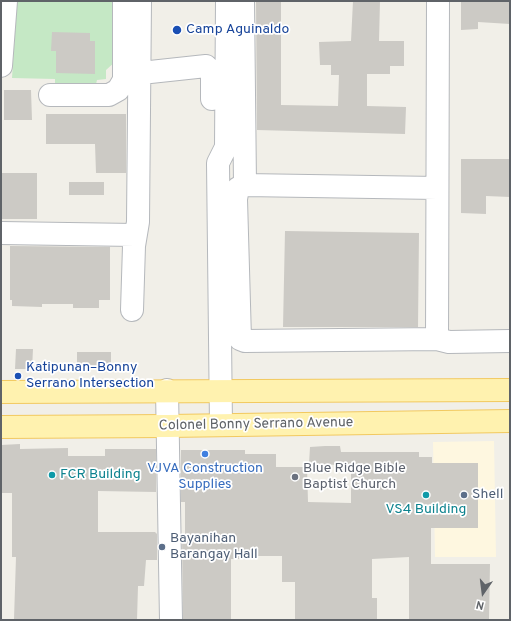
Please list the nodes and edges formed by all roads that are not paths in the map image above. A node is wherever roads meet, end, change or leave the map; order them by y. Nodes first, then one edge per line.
1 (6, 1) edge
2 (124, 1) edge
3 (140, 1) edge
4 (227, 1) edge
5 (243, 1) edge
6 (438, 1) edge
7 (1, 66) edge
8 (140, 73) junction
9 (50, 95) dead end
10 (218, 163) junction
11 (245, 185) junction
12 (437, 188) junction
13 (1, 233) edge
14 (135, 235) junction
15 (132, 310) dead end
16 (437, 339) junction
17 (510, 342) edge
18 (167, 390) junction
19 (221, 390) junction
20 (510, 390) edge
21 (1, 392) edge
22 (510, 421) edge
23 (222, 425) junction
24 (168, 426) junction
25 (1, 427) edge
26 (171, 620) edge

1 - 7 street
2 - 9 street
3 - 8 street
4 - 10 street
5 - 11 street
6 - 12 street
8 - 10 street
8 - 14 street
10 - 19 street
11 - 12 street
11 - 16 street
12 - 16 street
13 - 14 street
14 - 15 street
16 - 17 street
18 - 19 main road
18 - 21 main road
18 - 24 street
19 - 20 main road
19 - 23 street
22 - 23 main road, Colonel Bonny Serrano Avenue
23 - 24 main road, Colonel Bonny Serrano Avenue
24 - 25 main road, Colonel Bonny Serrano Avenue
24 - 26 street

